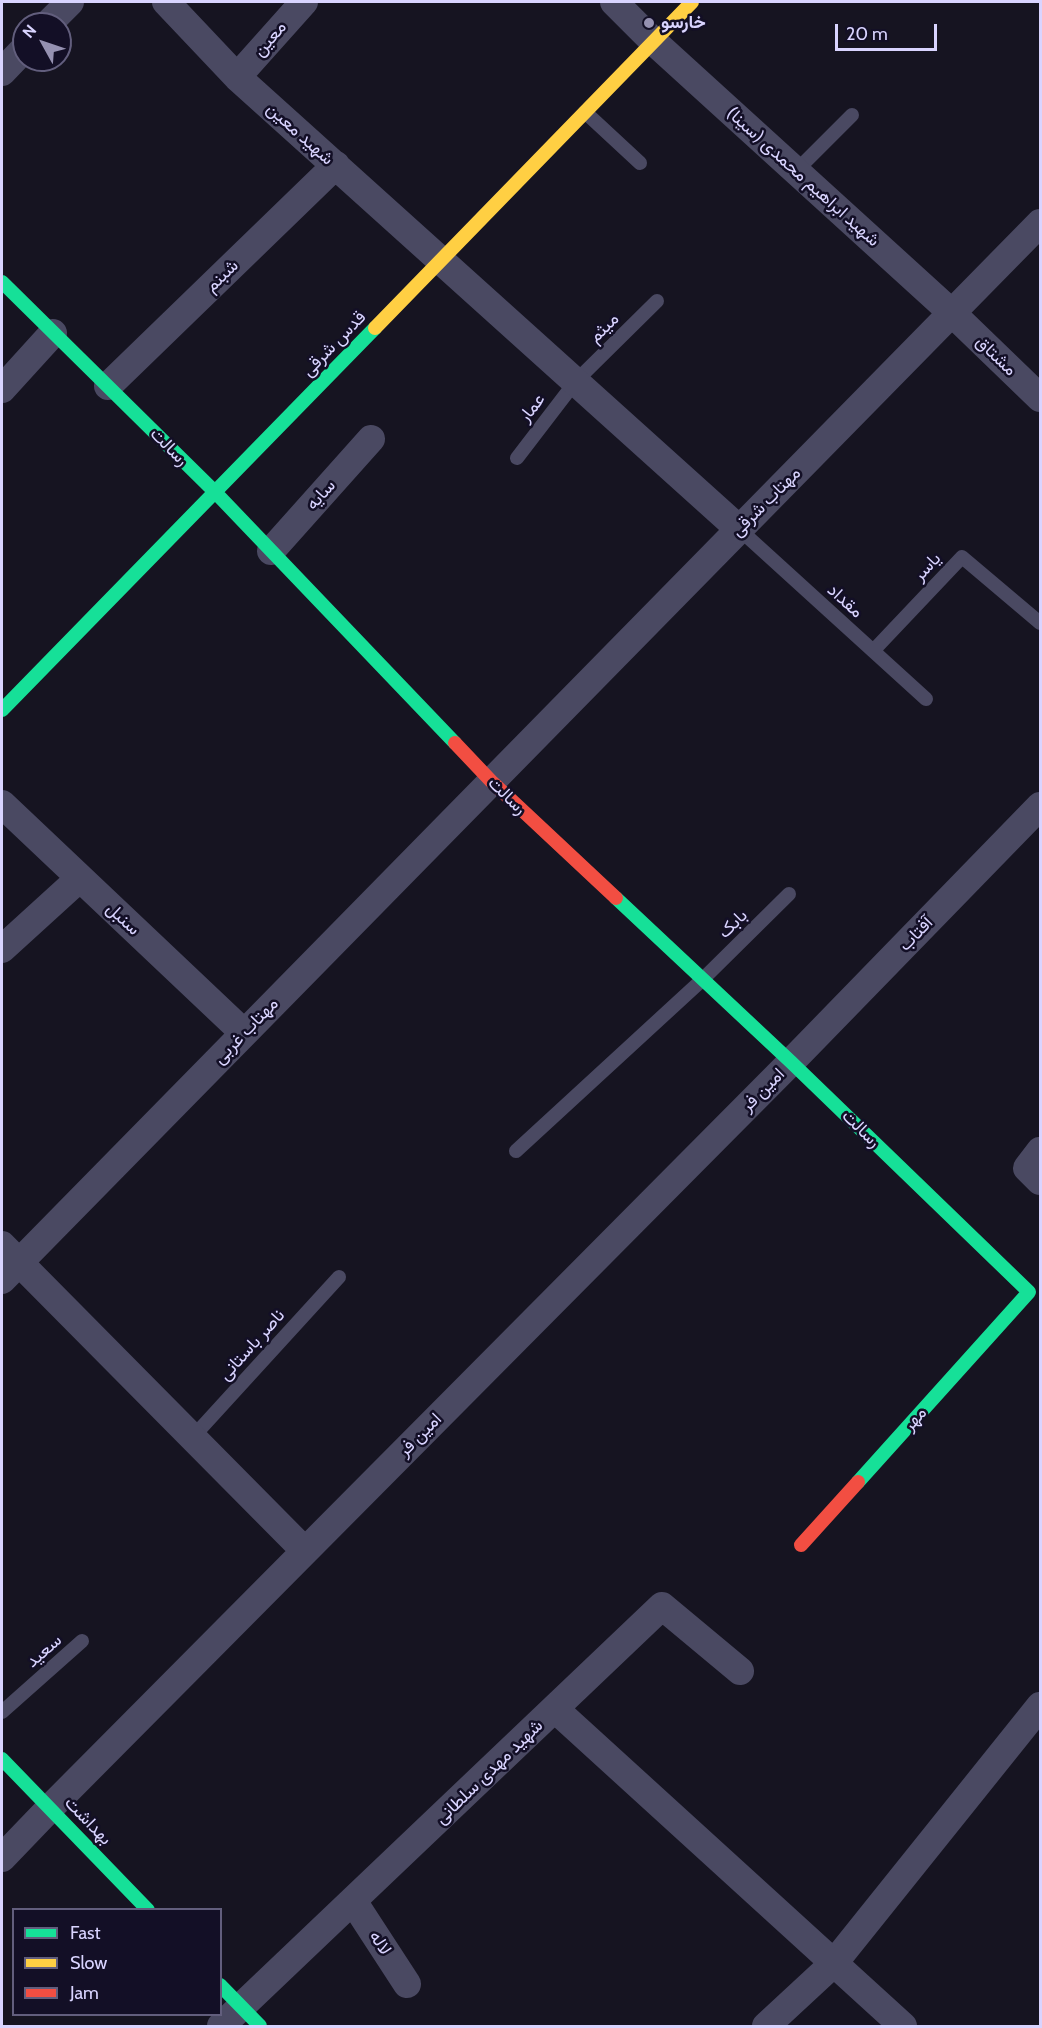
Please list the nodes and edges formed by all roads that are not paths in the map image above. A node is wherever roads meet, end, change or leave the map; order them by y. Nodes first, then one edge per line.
1 (166, 2) edge
2 (304, 2) edge
3 (614, 2) edge
4 (692, 2) edge
5 (653, 41) junction
6 (237, 77) junction
7 (585, 112) junction
8 (852, 115) dead end
9 (640, 163) dead end
10 (336, 165) junction
11 (796, 171) junction
12 (1041, 223) edge
13 (442, 259) junction
14 (2, 282) edge
15 (657, 301) dead end
16 (952, 313) junction
17 (53, 333) junction
18 (576, 381) junction
19 (108, 386) junction
20 (2, 389) edge
21 (1041, 398) edge
22 (371, 440) dead end
23 (517, 458) dead end
24 (215, 492) junction
25 (740, 529) junction
26 (271, 551) junction
27 (1041, 623) edge
28 (873, 651) junction
29 (926, 699) dead end
30 (2, 710) edge
31 (491, 781) junction
32 (2, 804) edge
33 (1041, 806) edge
34 (80, 879) junction
35 (789, 894) dead end
36 (2, 949) edge
37 (702, 980) junction
38 (244, 1033) junction
39 (791, 1062) junction
40 (516, 1151) dead end
41 (1041, 1151) edge
42 (1041, 1181) edge
43 (8, 1262) edge
44 (339, 1277) dead end
45 (1029, 1292) joint
46 (192, 1438) junction
47 (801, 1545) dead end
48 (305, 1551) junction
49 (82, 1641) dead end
50 (740, 1671) dead end
51 (1041, 1706) edge
52 (555, 1709) junction
53 (2, 1712) edge
54 (2, 1759) edge
55 (50, 1808) junction
56 (2, 1858) edge
57 (353, 1901) junction
58 (146, 1908) edge
59 (834, 1962) junction
60 (407, 1984) dead end
61 (222, 1987) edge
62 (251, 2017) edge
63 (221, 2026) edge
64 (766, 2026) edge
65 (903, 2026) edge

1 - 6 street, شهید معین
2 - 6 street, معین
3 - 5 street, شهید ابراهیم محمدی (سینا)
4 - 5 street, قدس شرقی
5 - 7 street, قدس شرقی
5 - 11 street, شهید ابراهیم محمدی (سینا)
6 - 10 street, شهید معین
7 - 9 lane
7 - 13 street, قدس شرقی
8 - 11 lane
10 - 13 street, شهید معین
10 - 19 street, شبنم
11 - 16 street, شهید ابراهیم محمدی (سینا)
12 - 16 street, مهتاب شرقی
13 - 18 street
13 - 24 street, قدس شرقی
14 - 17 street, رسالت
15 - 18 lane, میثم
16 - 21 street, مشتاق
16 - 25 street, مهتاب شرقی
17 - 19 street, رسالت
17 - 20 street
18 - 23 lane, عمار
18 - 25 street
19 - 24 street, رسالت
22 - 26 street, سایه
24 - 26 street, رسالت
24 - 30 street, قدس شرقی
25 - 28 lane, مقداد
25 - 31 street, مهتاب شرقی
26 - 31 street, رسالت
27 - 28 lane, یاسر
28 - 29 lane, مقداد
31 - 37 street, رسالت
31 - 38 street, مهتاب غربی
32 - 34 street, سنبل
33 - 39 street, آفتاب
34 - 36 street
34 - 38 street, سنبل
35 - 37 lane, بابک
37 - 39 street, رسالت
37 - 40 lane, بابک
38 - 43 street, مهتاب غربی
39 - 45 street, رسالت
39 - 48 street, امین فر
41 - 42 street
43 - 46 street
44 - 46 lane, ناصر باستانی
45 - 47 street, مهر
46 - 48 street
48 - 55 street, امین فر
49 - 53 lane, سعید
50 - 52 street, شهید مهدی سلطانی
51 - 59 street
52 - 57 street, شهید مهدی سلطانی
52 - 59 street
54 - 55 street, بهداشت
55 - 56 street, امین فر
55 - 58 street, بهداشت
57 - 60 street, لاله
57 - 62 street, شهید مهدی سلطانی
59 - 64 street
59 - 65 street
61 - 62 street
62 - 63 street, شهید مهدی سلطانی

